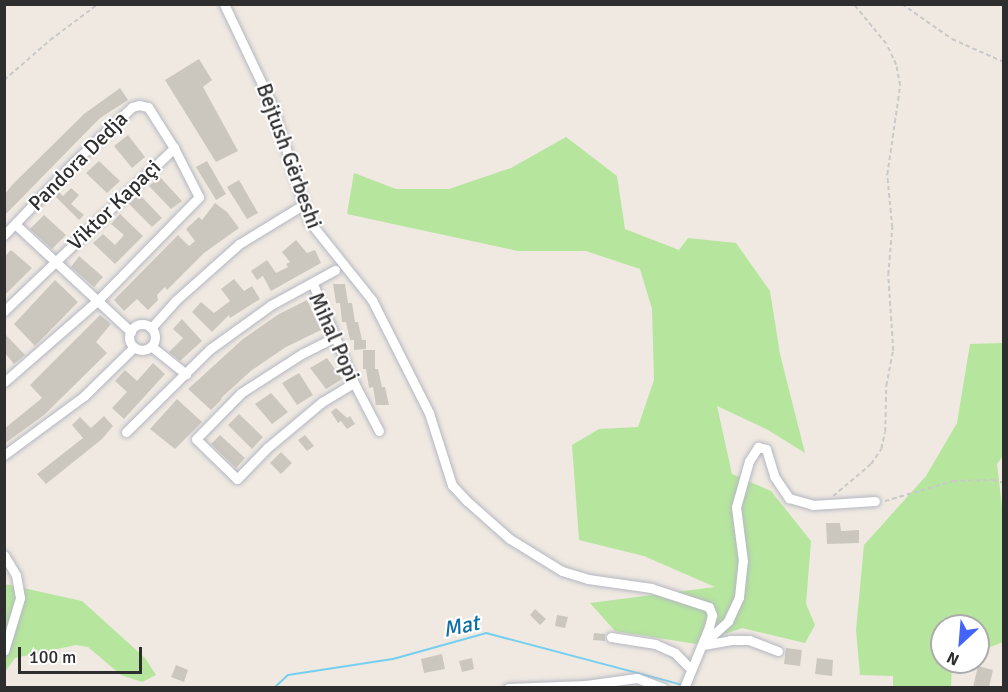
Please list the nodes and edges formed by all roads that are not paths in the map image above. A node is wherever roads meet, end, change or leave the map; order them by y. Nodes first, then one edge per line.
1 (224, 4) edge
2 (174, 148) junction
3 (303, 205) junction
4 (16, 225) junction
5 (4, 235) edge
6 (55, 261) junction
7 (335, 270) dead end
8 (313, 284) junction
9 (97, 301) junction
10 (4, 311) edge
11 (152, 328) junction
12 (130, 332) junction
13 (335, 337) junction
14 (152, 346) junction
15 (134, 347) junction
16 (186, 374) junction
17 (4, 382) edge
18 (354, 383) junction
19 (379, 431) dead end
20 (126, 432) dead end
21 (4, 455) edge
22 (875, 501) road end
23 (4, 555) edge
24 (611, 637) dead end
25 (701, 646) junction
26 (4, 651) edge
27 (778, 651) dead end
28 (690, 668) junction
29 (508, 687) edge
30 (663, 687) edge
31 (684, 687) edge

1 - 3 street, Bejtush Gërbeshi
2 - 4 street, Pandora Dedja
2 - 6 street, Viktor Kapaçi
2 - 9 street, Pandora Dedja
3 - 11 street
3 - 25 street, Bejtush Gërbeshi
4 - 5 street
4 - 6 street
6 - 9 street
6 - 10 street, Viktor Kapaçi
7 - 8 street
8 - 13 street, Mihal Popi
8 - 16 street, Mihal Popi
9 - 12 street
9 - 17 street
11 - 12 street
11 - 14 street
12 - 15 street
13 - 18 street, Mihal Popi
13 - 18 street
14 - 15 street
14 - 16 street
15 - 21 street
16 - 20 street, Mihal Popi
18 - 19 street, Mihal Popi
22 - 25 street
23 - 26 street
24 - 28 street
25 - 27 street
25 - 28 street, Bejtush Gërbeshi
28 - 31 street, Bejtush Gërbeshi
29 - 30 street

